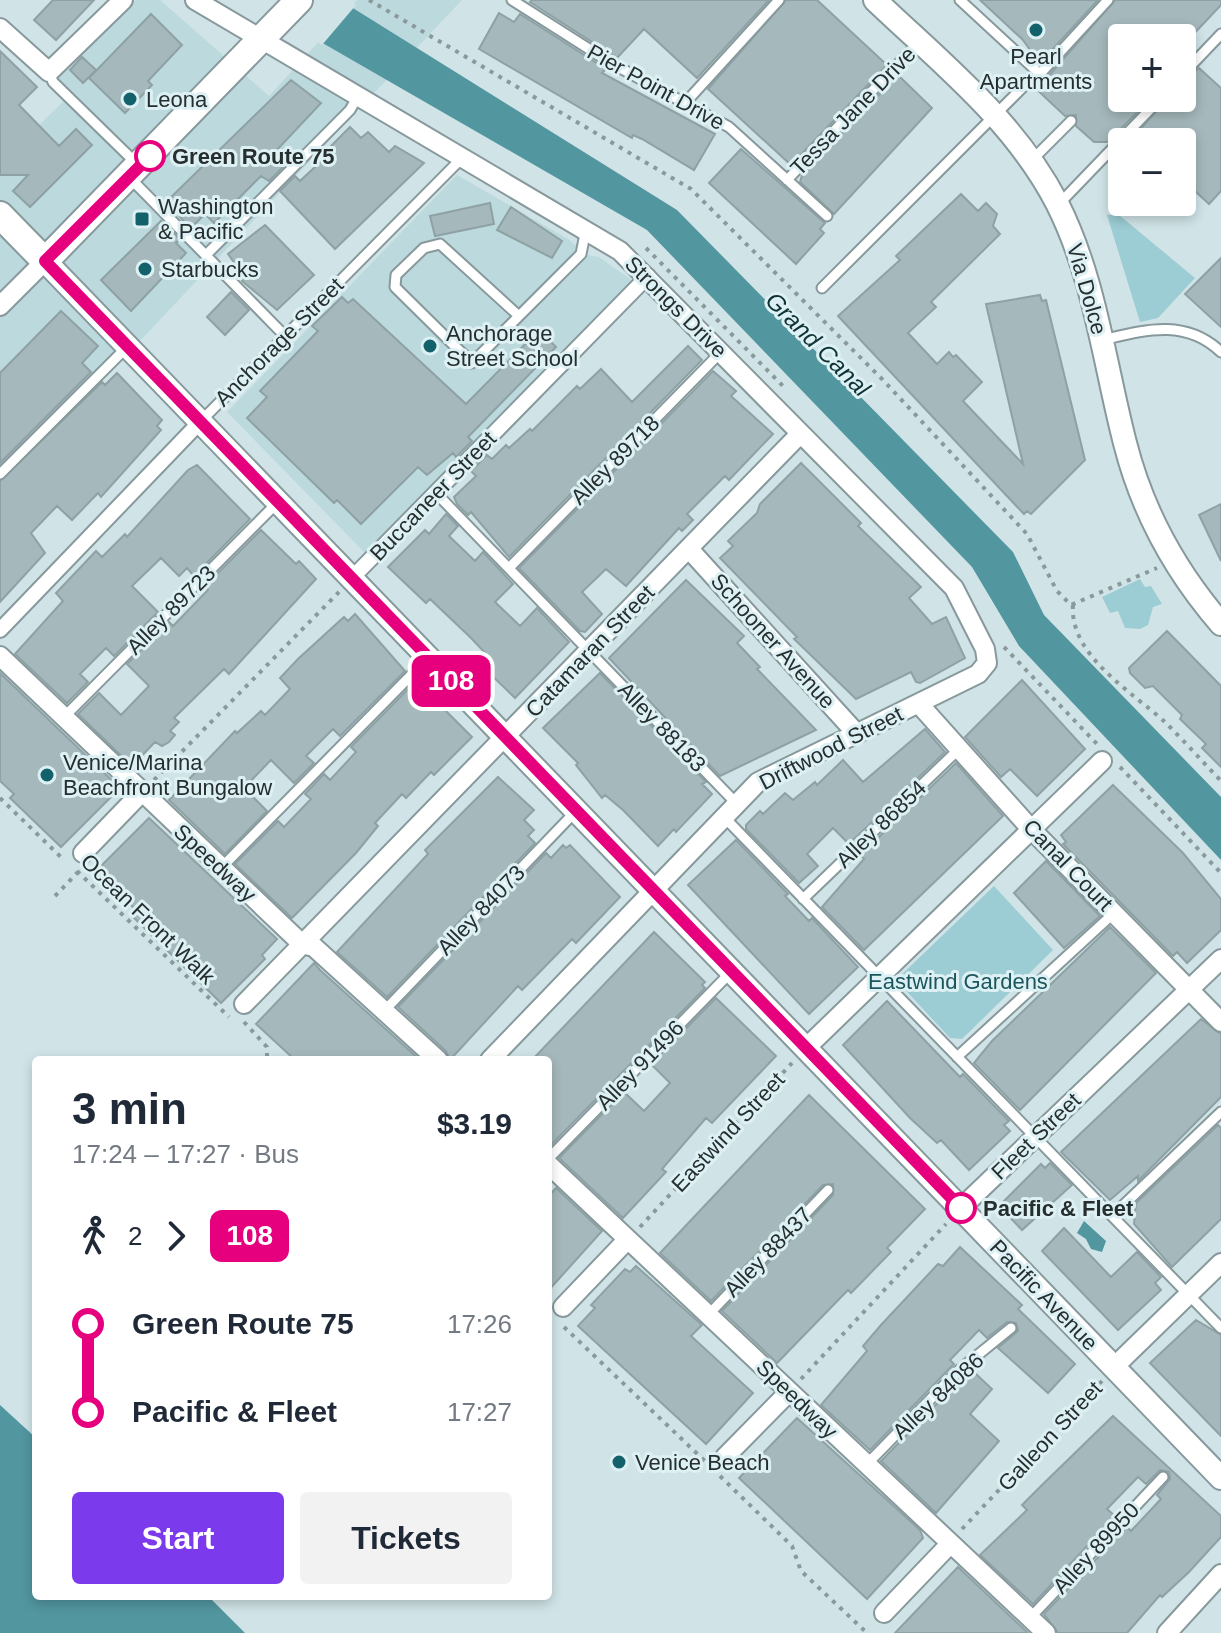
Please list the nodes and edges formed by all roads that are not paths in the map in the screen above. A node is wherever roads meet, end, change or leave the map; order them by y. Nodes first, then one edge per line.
1 (123, 0) edge
2 (195, 0) edge
3 (299, 0) edge
4 (512, 0) edge
5 (779, 0) edge
6 (875, 0) edge
7 (960, 0) edge
8 (1108, 0) edge
9 (0, 28) edge
10 (271, 31) junction
11 (1221, 34) edge
12 (919, 42) junction
13 (1196, 60) edge
14 (49, 72) junction
15 (1029, 81) dead end
16 (358, 96) junction
17 (686, 102) junction
18 (1147, 112) edge
19 (997, 116) junction
20 (1071, 121) dead end
21 (460, 160) junction
22 (1031, 161) junction
23 (135, 172) junction
24 (787, 180) junction
25 (1057, 205) junction
26 (0, 215) edge
27 (827, 216) dead end
28 (585, 234) junction
29 (207, 254) junction
30 (45, 261) junction
31 (648, 276) junction
32 (822, 288) dead end
33 (0, 306) edge
34 (519, 316) junction
35 (285, 336) junction
36 (1102, 340) junction
37 (127, 347) junction
38 (721, 352) junction
39 (1221, 352) edge
40 (201, 421) junction
41 (800, 434) junction
42 (0, 474) edge
43 (436, 493) junction
44 (279, 501) junction
45 (689, 549) junction
46 (509, 568) junction
47 (352, 578) junction
48 (1221, 624) edge
49 (0, 630) edge
50 (589, 651) junction
51 (0, 656) edge
52 (429, 657) junction
53 (987, 663) joint
54 (919, 704) junction
55 (63, 718) junction
56 (857, 734) junction
57 (506, 738) junction
58 (959, 749) junction
59 (1102, 761) dead end
60 (141, 793) junction
61 (729, 809) junction
62 (576, 811) junction
63 (1031, 829) junction
64 (83, 853) dead end
65 (220, 869) junction
66 (653, 889) junction
67 (803, 899) junction
68 (1114, 913) junction
69 (302, 944) junction
70 (1221, 959) edge
71 (732, 971) junction
72 (878, 977) junction
73 (1189, 990) junction
74 (244, 1004) dead end
75 (385, 1010) junction
76 (1221, 1022) edge
77 (807, 1047) junction
78 (434, 1056) edge
79 (494, 1056) edge
80 (957, 1057) junction
81 (1221, 1112) edge
82 (1034, 1137) junction
83 (552, 1157) edge
84 (552, 1165) edge
85 (828, 1190) dead end
86 (961, 1208) junction
87 (1112, 1216) junction
88 (627, 1240) junction
89 (1221, 1263) edge
90 (1190, 1293) junction
91 (563, 1307) dead end
92 (709, 1314) junction
93 (1011, 1328) dead end
94 (1221, 1328) edge
95 (1114, 1367) junction
96 (789, 1392) junction
97 (725, 1457) dead end
98 (866, 1465) junction
99 (1163, 1477) dead end
100 (1221, 1478) edge
101 (950, 1544) junction
102 (1221, 1574) edge
103 (884, 1613) dead end
104 (1030, 1618) junction
105 (1046, 1633) edge
106 (1167, 1633) edge

1 - 14 street
2 - 10 street, Strongs Drive
3 - 10 main road
4 - 17 lane, Pier Point Drive
5 - 17 lane
6 - 12 street, Via Dolce
7 - 8 lane
9 - 14 street
10 - 16 street, Strongs Drive
10 - 23 main road
11 - 13 lane
12 - 19 street, Via Dolce
12 - 24 lane, Tessa Jane Drive
14 - 23 lane
15 - 19 lane
16 - 21 street, Strongs Drive
16 - 29 lane
17 - 24 lane, Pier Point Drive
18 - 25 lane
19 - 22 street, Via Dolce
19 - 32 lane
20 - 22 lane
21 - 28 street, Strongs Drive
21 - 35 lane, Anchorage Street
22 - 25 street, Via Dolce
23 - 29 lane
23 - 30 main road
24 - 27 lane, Pier Point Drive
25 - 36 street, Via Dolce
26 - 30 main road, Pacific Avenue
28 - 31 street, Strongs Drive
28 - 34 lane
29 - 35 lane
30 - 33 street
30 - 37 street, Pacific Avenue
31 - 38 street, Strongs Drive
31 - 43 street, Buccaneer Street
34 - 34 lane
35 - 40 lane, Anchorage Street
36 - 39 lane
36 - 48 street, Via Dolce
37 - 40 street, Pacific Avenue
37 - 42 lane
38 - 41 street, Strongs Drive
38 - 46 lane, Alley 89718
40 - 44 street, Pacific Avenue
40 - 49 street, Anchorage Street
41 - 45 street, Catamaran Street
41 - 53 street, Strongs Drive
43 - 46 lane, Alley 88183
43 - 47 street, Buccaneer Street
44 - 47 street, Pacific Avenue
44 - 55 lane, Alley 89723
45 - 50 street, Catamaran Street
45 - 56 street, Schooner Avenue
46 - 50 lane, Alley 88183
47 - 52 street, Pacific Avenue
50 - 57 street, Catamaran Street
50 - 61 lane, Alley 88183
51 - 55 street, Speedway
52 - 57 street, Pacific Avenue
52 - 65 lane
53 - 54 street, Driftwood Street
54 - 56 street, Driftwood Street
54 - 58 street, Canal Court
55 - 60 street, Speedway
56 - 61 street, Driftwood Street
57 - 62 street, Pacific Avenue
57 - 69 street, Catamaran Street
58 - 63 street, Canal Court
58 - 67 lane, Alley 86854
59 - 63 street
60 - 64 street
60 - 65 street, Speedway
61 - 66 street, Driftwood Street
61 - 67 lane, Alley 88183
62 - 66 street, Pacific Avenue
62 - 75 lane, Alley 84073
63 - 68 street, Canal Court
63 - 72 street
65 - 69 street, Speedway
66 - 71 street, Pacific Avenue
66 - 79 street, Driftwood Street
67 - 72 lane, Alley 88183
68 - 73 street, Canal Court
68 - 80 lane
69 - 74 street, Catamaran Street
69 - 75 street, Speedway
70 - 73 street, Fleet Street
71 - 77 street, Pacific Avenue
71 - 83 lane, Alley 91496
72 - 77 street
72 - 80 lane, Alley 88183
73 - 76 street, Canal Court
73 - 82 street, Fleet Street
75 - 78 street, Speedway
77 - 86 street, Pacific Avenue
80 - 82 lane, Alley 88183
81 - 87 lane
82 - 86 street, Fleet Street
82 - 87 lane, Alley 88183
84 - 88 street, Speedway
85 - 92 lane, Alley 88437
86 - 95 street, Pacific Avenue
87 - 90 lane, Alley 88183
88 - 91 street
88 - 92 street, Speedway
89 - 90 street, Galleon Street
90 - 94 lane, Alley 88183
90 - 95 street, Galleon Street
92 - 96 street, Speedway
93 - 98 lane, Alley 84086
95 - 100 street, Pacific Avenue
96 - 97 street
96 - 98 street, Speedway
98 - 101 street, Speedway
99 - 104 lane, Alley 89950
101 - 103 street
101 - 104 street, Speedway
102 - 106 street
104 - 105 street, Speedway

